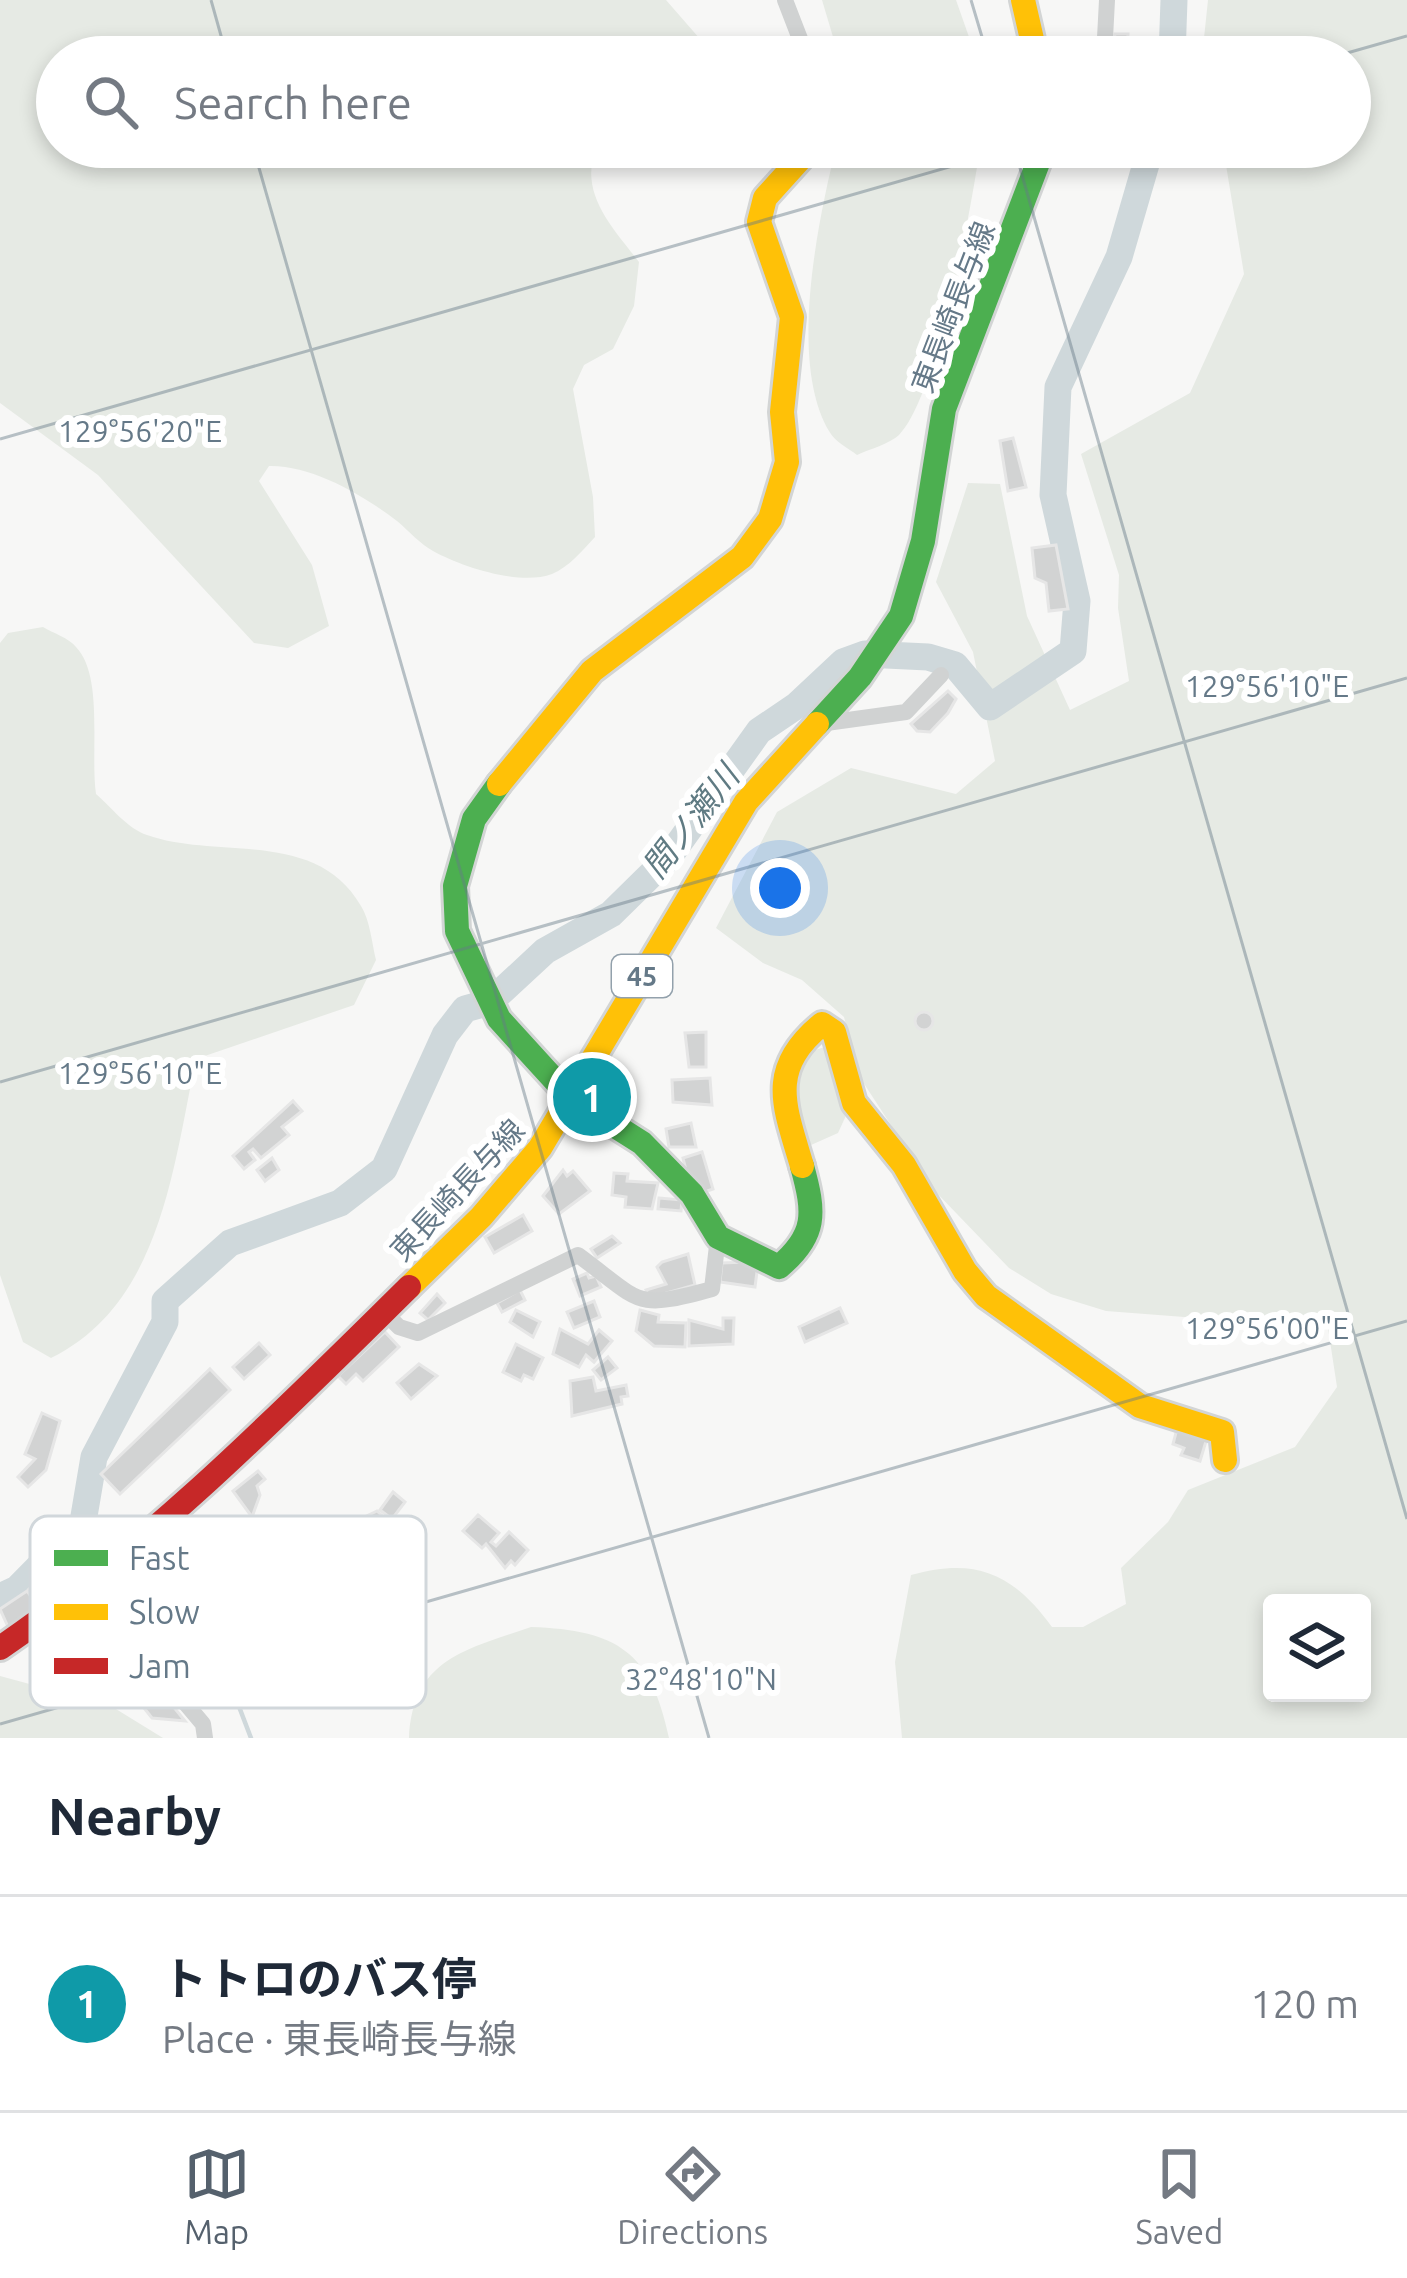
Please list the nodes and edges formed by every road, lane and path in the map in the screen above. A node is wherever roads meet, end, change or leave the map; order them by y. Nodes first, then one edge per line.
1 (785, 0) edge
2 (1023, 0) edge
3 (1107, 0) edge
4 (799, 36) edge
5 (1031, 36) edge
6 (1105, 36) edge
7 (792, 168) edge
8 (1036, 168) edge
9 (941, 675) dead end
10 (818, 724) junction
11 (572, 1098) junction
12 (718, 1238) junction
13 (383, 1312) junction
14 (1225, 1460) dead end
15 (171, 1516) edge
16 (30, 1626) edge
17 (0, 1648) edge
18 (189, 1708) edge
19 (205, 1738) edge

1 - 4 street
2 - 5 street
3 - 6 street
7 - 11 street
8 - 10 street, 東長崎長与線 / 45
9 - 10 street
10 - 11 street, 東長崎長与線 / 45
11 - 12 street
11 - 13 street, 東長崎長与線 / 45
12 - 13 street
12 - 14 street
13 - 15 street, 東長崎長与線 / 45
16 - 17 street, 東長崎長与線 / 45
18 - 19 street

